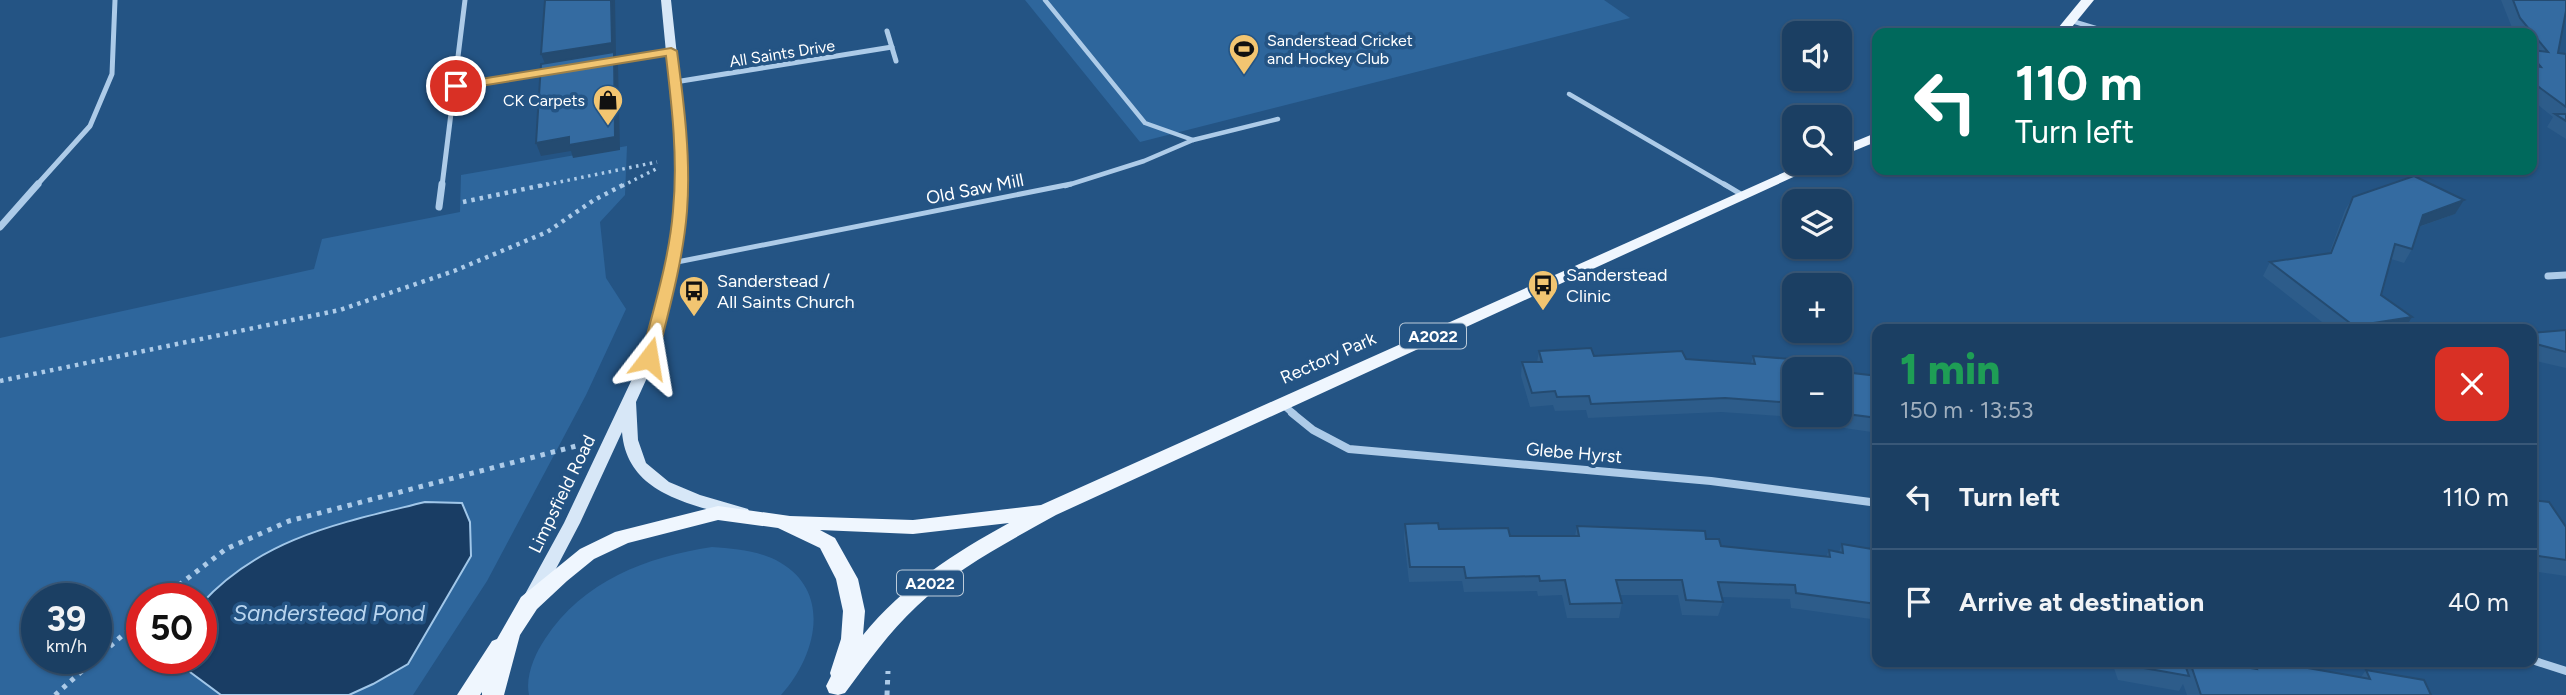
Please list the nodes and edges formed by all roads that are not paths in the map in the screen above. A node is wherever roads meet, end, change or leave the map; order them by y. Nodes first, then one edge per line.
1 (115, 0) edge
2 (465, 0) edge
3 (666, 0) edge
4 (1045, 0) edge
5 (2088, 0) edge
6 (2071, 20) junction
7 (2064, 28) edge
8 (2096, 28) edge
9 (887, 31) dead end
10 (892, 47) junction
11 (671, 51) junction
12 (896, 61) dead end
13 (604, 62) edge
14 (550, 71) edge
15 (675, 82) junction
16 (456, 86) junction
17 (1569, 94) dead end
18 (1278, 119) dead end
19 (1872, 139) edge
20 (1193, 140) junction
21 (1852, 147) edge
22 (1790, 175) edge
23 (1744, 196) junction
24 (439, 206) road end
25 (0, 227) edge
26 (672, 263) junction
27 (2566, 275) edge
28 (2548, 276) dead end
29 (629, 401) junction
30 (1282, 404) junction
31 (1872, 502) edge
32 (1049, 510) junction
33 (751, 515) junction
34 (782, 522) junction
35 (529, 603) junction
36 (510, 633) junction
37 (2537, 662) edge
38 (2566, 671) edge
39 (834, 690) edge
40 (468, 695) edge
41 (493, 695) edge

1 - 25 street
2 - 16 street
3 - 11 main road, Limpsfield Road
4 - 20 lane
5 - 6 main road
6 - 7 main road
6 - 8 lane
9 - 10 street
10 - 12 street
10 - 15 street, All Saints Drive
11 - 13 lane
11 - 15 main road, Limpsfield Road
14 - 16 lane
15 - 26 main road, Limpsfield Road
16 - 24 street
17 - 23 lane
18 - 20 lane, Old Saw Mill
19 - 21 main road
20 - 26 lane, Old Saw Mill
22 - 23 main road, Rectory Park / A2022
23 - 30 main road, Rectory Park / A2022
26 - 29 main road, Limpsfield Road
27 - 28 street
29 - 33 main road, Limpsfield Road
29 - 35 main road, Limpsfield Road
30 - 31 street, Glebe Hyrst
30 - 32 main road, Rectory Park / A2022
32 - 34 main road, Rectory Park / A2022
32 - 39 main road, Rectory Park / A2022
33 - 34 main road
33 - 35 main road
34 - 39 main road
35 - 36 main road
36 - 40 main road
36 - 41 main road
37 - 38 street

